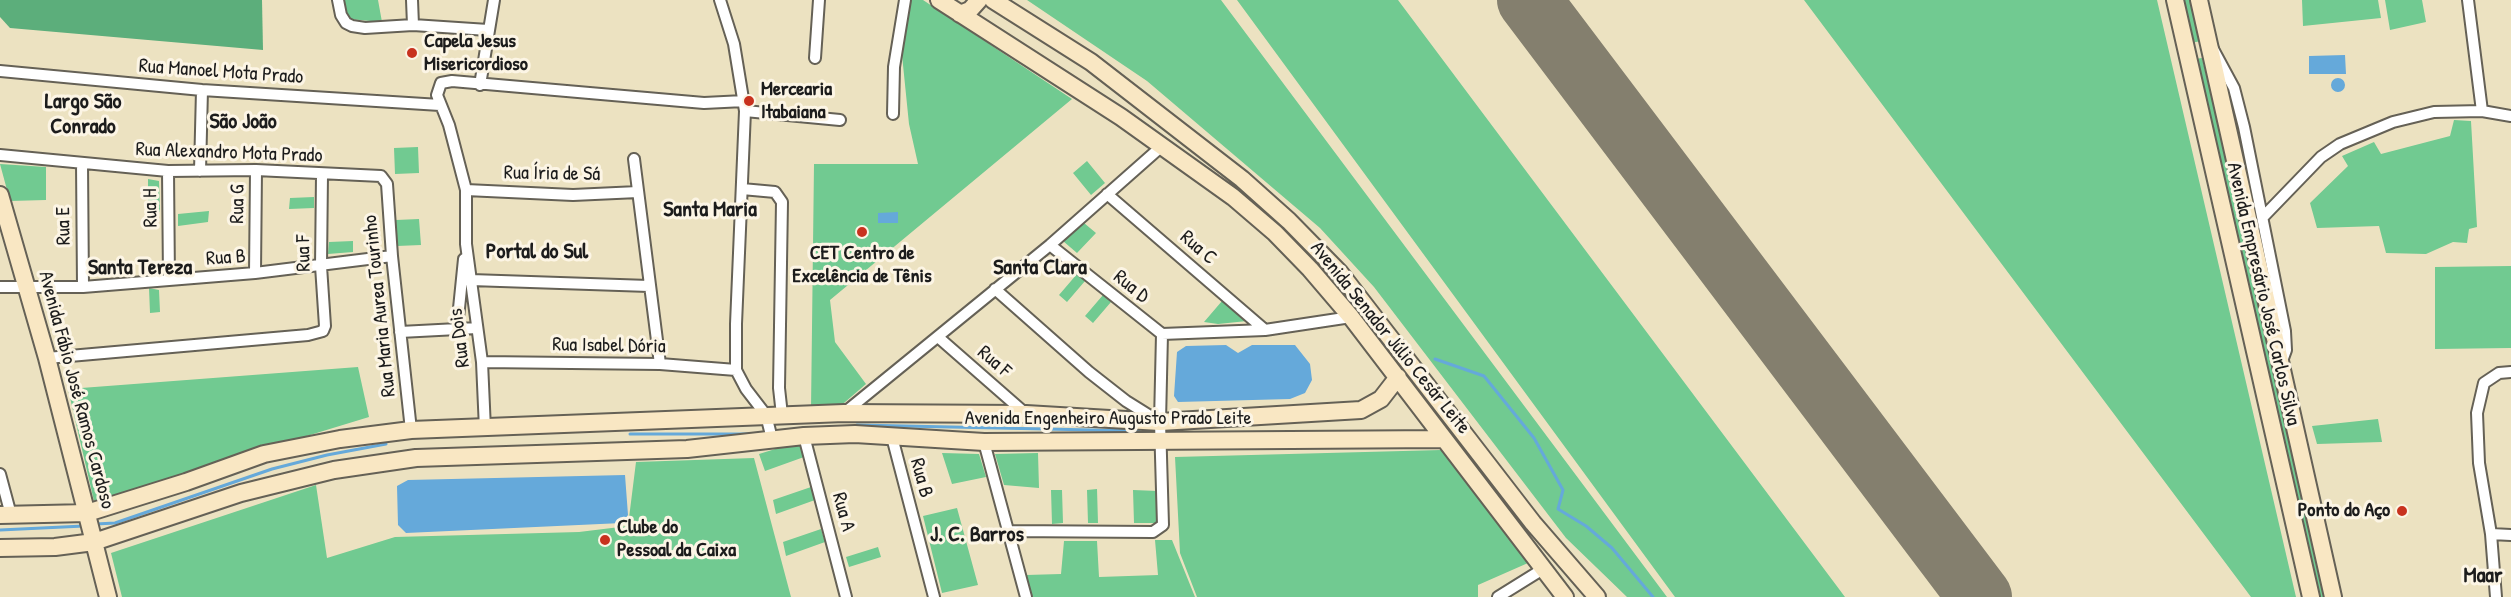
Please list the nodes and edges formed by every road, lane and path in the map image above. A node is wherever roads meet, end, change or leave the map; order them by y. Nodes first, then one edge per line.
1 (338, 0) edge
2 (412, 0) edge
3 (494, 0) edge
4 (720, 0) edge
5 (819, 0) edge
6 (906, 0) edge
7 (939, 0) edge
8 (979, 0) edge
9 (993, 0) edge
10 (2175, 0) edge
11 (2199, 0) edge
12 (2468, 0) edge
13 (1010, 10) junction
14 (960, 14) junction
15 (413, 25) junction
16 (488, 30) junction
17 (990, 32) junction
18 (2210, 46) junction
19 (2187, 52) junction
20 (815, 58) dead end
21 (0, 71) edge
22 (480, 85) junction
23 (202, 90) junction
24 (440, 105) junction
25 (745, 106) junction
26 (2482, 111) junction
27 (893, 114) dead end
28 (2511, 116) edge
29 (840, 120) dead end
30 (1161, 146) junction
31 (0, 155) edge
32 (634, 159) dead end
33 (2243, 159) junction
34 (82, 163) junction
35 (256, 170) junction
36 (168, 171) junction
37 (200, 171) junction
38 (322, 175) junction
39 (385, 179) joint
40 (742, 189) junction
41 (466, 190) junction
42 (638, 192) junction
43 (1107, 194) junction
44 (1, 206) edge
45 (2263, 217) junction
46 (465, 244) junction
47 (1050, 245) junction
48 (392, 256) junction
49 (321, 266) junction
50 (255, 273) junction
51 (170, 280) junction
52 (471, 280) junction
53 (649, 286) junction
54 (0, 287) edge
55 (83, 287) junction
56 (27, 288) junction
57 (995, 289) junction
58 (1351, 317) junction
59 (458, 328) junction
60 (477, 328) junction
61 (1265, 330) junction
62 (400, 332) junction
63 (1162, 334) junction
64 (938, 337) junction
65 (46, 358) junction
66 (482, 362) junction
67 (660, 363) junction
68 (2281, 364) junction
69 (736, 370) junction
70 (2511, 372) edge
71 (1398, 377) junction
72 (844, 413) junction
73 (1026, 414) junction
74 (774, 415) junction
75 (1160, 422) junction
76 (485, 429) junction
77 (411, 430) junction
78 (804, 436) junction
79 (892, 437) junction
80 (772, 439) junction
81 (1444, 439) junction
82 (1161, 441) junction
83 (984, 442) junction
84 (0, 474) edge
85 (5, 515) edge
86 (87, 515) junction
87 (1007, 531) junction
88 (2491, 534) junction
89 (2511, 535) edge
90 (93, 538) junction
91 (0, 548) edge
92 (1543, 569) junction
93 (108, 597) edge
94 (846, 597) edge
95 (934, 597) edge
96 (1026, 597) edge
97 (1498, 597) edge
98 (1565, 597) edge
99 (1597, 597) edge
100 (2311, 597) edge
101 (2333, 597) edge
102 (2496, 597) edge

1 - 15 street
2 - 15 street
3 - 16 street
4 - 25 street
5 - 20 street
6 - 27 street
7 - 14 street, Avenida Senador Júlio Cesár Leite
8 - 14 street
9 - 13 street, Avenida Senador Júlio Cesár Leite
10 - 19 street, Avenida Empresário José Carlos Silva
11 - 18 street, Avenida Empresário José Carlos Silva
12 - 26 street
13 - 17 street
13 - 99 street, Avenida Senador Júlio Cesár Leite
14 - 17 street, Avenida Senador Júlio Cesár Leite
15 - 16 street
16 - 22 street
17 - 30 street, Avenida Senador Júlio Cesár Leite
18 - 19 street
18 - 33 street, Avenida Empresário José Carlos Silva
19 - 100 street, Avenida Empresário José Carlos Silva
21 - 23 street, Rua Manoel Mota Prado
22 - 24 street, Rua Dois
22 - 25 street
23 - 24 street, Rua Manoel Mota Prado
23 - 37 street
24 - 41 street, Rua Dois
25 - 29 street
25 - 40 street
26 - 28 street
26 - 45 street
30 - 43 street
30 - 58 street, Avenida Senador Júlio Cesár Leite
31 - 34 street, Rua Alexandro Mota Prado
32 - 42 street
33 - 45 street
33 - 68 street, Avenida Empresário José Carlos Silva
34 - 36 street, Rua Alexandro Mota Prado
34 - 55 street, Rua E
35 - 37 street, Rua Alexandro Mota Prado
35 - 38 street, Rua Alexandro Mota Prado
35 - 50 street, Rua G
36 - 37 street, Rua Alexandro Mota Prado
36 - 51 street, Rua H
38 - 39 street, Rua Alexandro Mota Prado
38 - 49 street, Rua F
39 - 48 street, Rua Maria Aurea Tourinho
40 - 69 street
40 - 74 street
41 - 42 street, Rua Íria de Sá
41 - 46 street, Rua Dois
42 - 53 street
43 - 47 street
43 - 61 street, Rua C
44 - 56 street, Avenida Fábio José Ramos Cardoso
45 - 68 street
46 - 52 street, Rua Dois
46 - 59 street, Rua Dois
47 - 57 street
47 - 63 street, Rua D
48 - 49 street, Rua B
48 - 62 street, Rua Maria Aurea Tourinho
49 - 50 street, Rua B
49 - 65 street, Rua F
50 - 51 street, Rua B
51 - 55 street, Rua B
52 - 53 street
52 - 60 street, Rua Dois
53 - 67 street
54 - 56 street, Rua B
55 - 56 street, Rua B
56 - 65 street, Avenida Fábio José Ramos Cardoso
57 - 64 street
57 - 75 street
58 - 61 street
58 - 71 street, Avenida Senador Júlio Cesár Leite
59 - 60 street
59 - 62 street
60 - 66 street, Rua Dois
61 - 63 street
62 - 77 street, Rua Maria Aurea Tourinho
63 - 75 street
64 - 72 street
64 - 73 street, Rua F
65 - 86 street, Avenida Fábio José Ramos Cardoso
66 - 67 street, Rua Isabel Dória
66 - 76 street, Rua Dois
67 - 69 street, Rua Isabel Dória
68 - 101 street, Avenida Empresário José Carlos Silva
69 - 74 street
70 - 88 street
71 - 75 street, Avenida Engenheiro Augusto Prado Leite
71 - 81 street, Avenida Senador Júlio Cesár Leite
72 - 73 street, Avenida Engenheiro Augusto Prado Leite
72 - 74 street, Avenida Engenheiro Augusto Prado Leite
73 - 75 street, Avenida Engenheiro Augusto Prado Leite
74 - 76 street, Avenida Engenheiro Augusto Prado Leite
74 - 80 street
75 - 82 street
76 - 77 street, Avenida Engenheiro Augusto Prado Leite
77 - 86 street, Avenida Engenheiro Augusto Prado Leite
78 - 79 street, Avenida Engenheiro Augusto Prado Leite
78 - 80 street, Avenida Engenheiro Augusto Prado Leite
78 - 94 street, Rua A
79 - 83 street, Avenida Engenheiro Augusto Prado Leite
79 - 95 street, Rua B
80 - 90 street, Avenida Engenheiro Augusto Prado Leite
81 - 82 street, Avenida Engenheiro Augusto Prado Leite
81 - 92 street, Avenida Senador Júlio Cesár Leite
82 - 83 street, Avenida Engenheiro Augusto Prado Leite
82 - 87 street
83 - 87 street
84 - 85 street
85 - 86 street, Avenida Engenheiro Augusto Prado Leite
86 - 90 street, Avenida Fábio José Ramos Cardoso
87 - 96 street
88 - 89 street
88 - 102 street
90 - 91 street, Avenida Engenheiro Augusto Prado Leite
90 - 93 street, Avenida Fábio José Ramos Cardoso
92 - 97 street
92 - 98 street, Avenida Senador Júlio Cesár Leite

